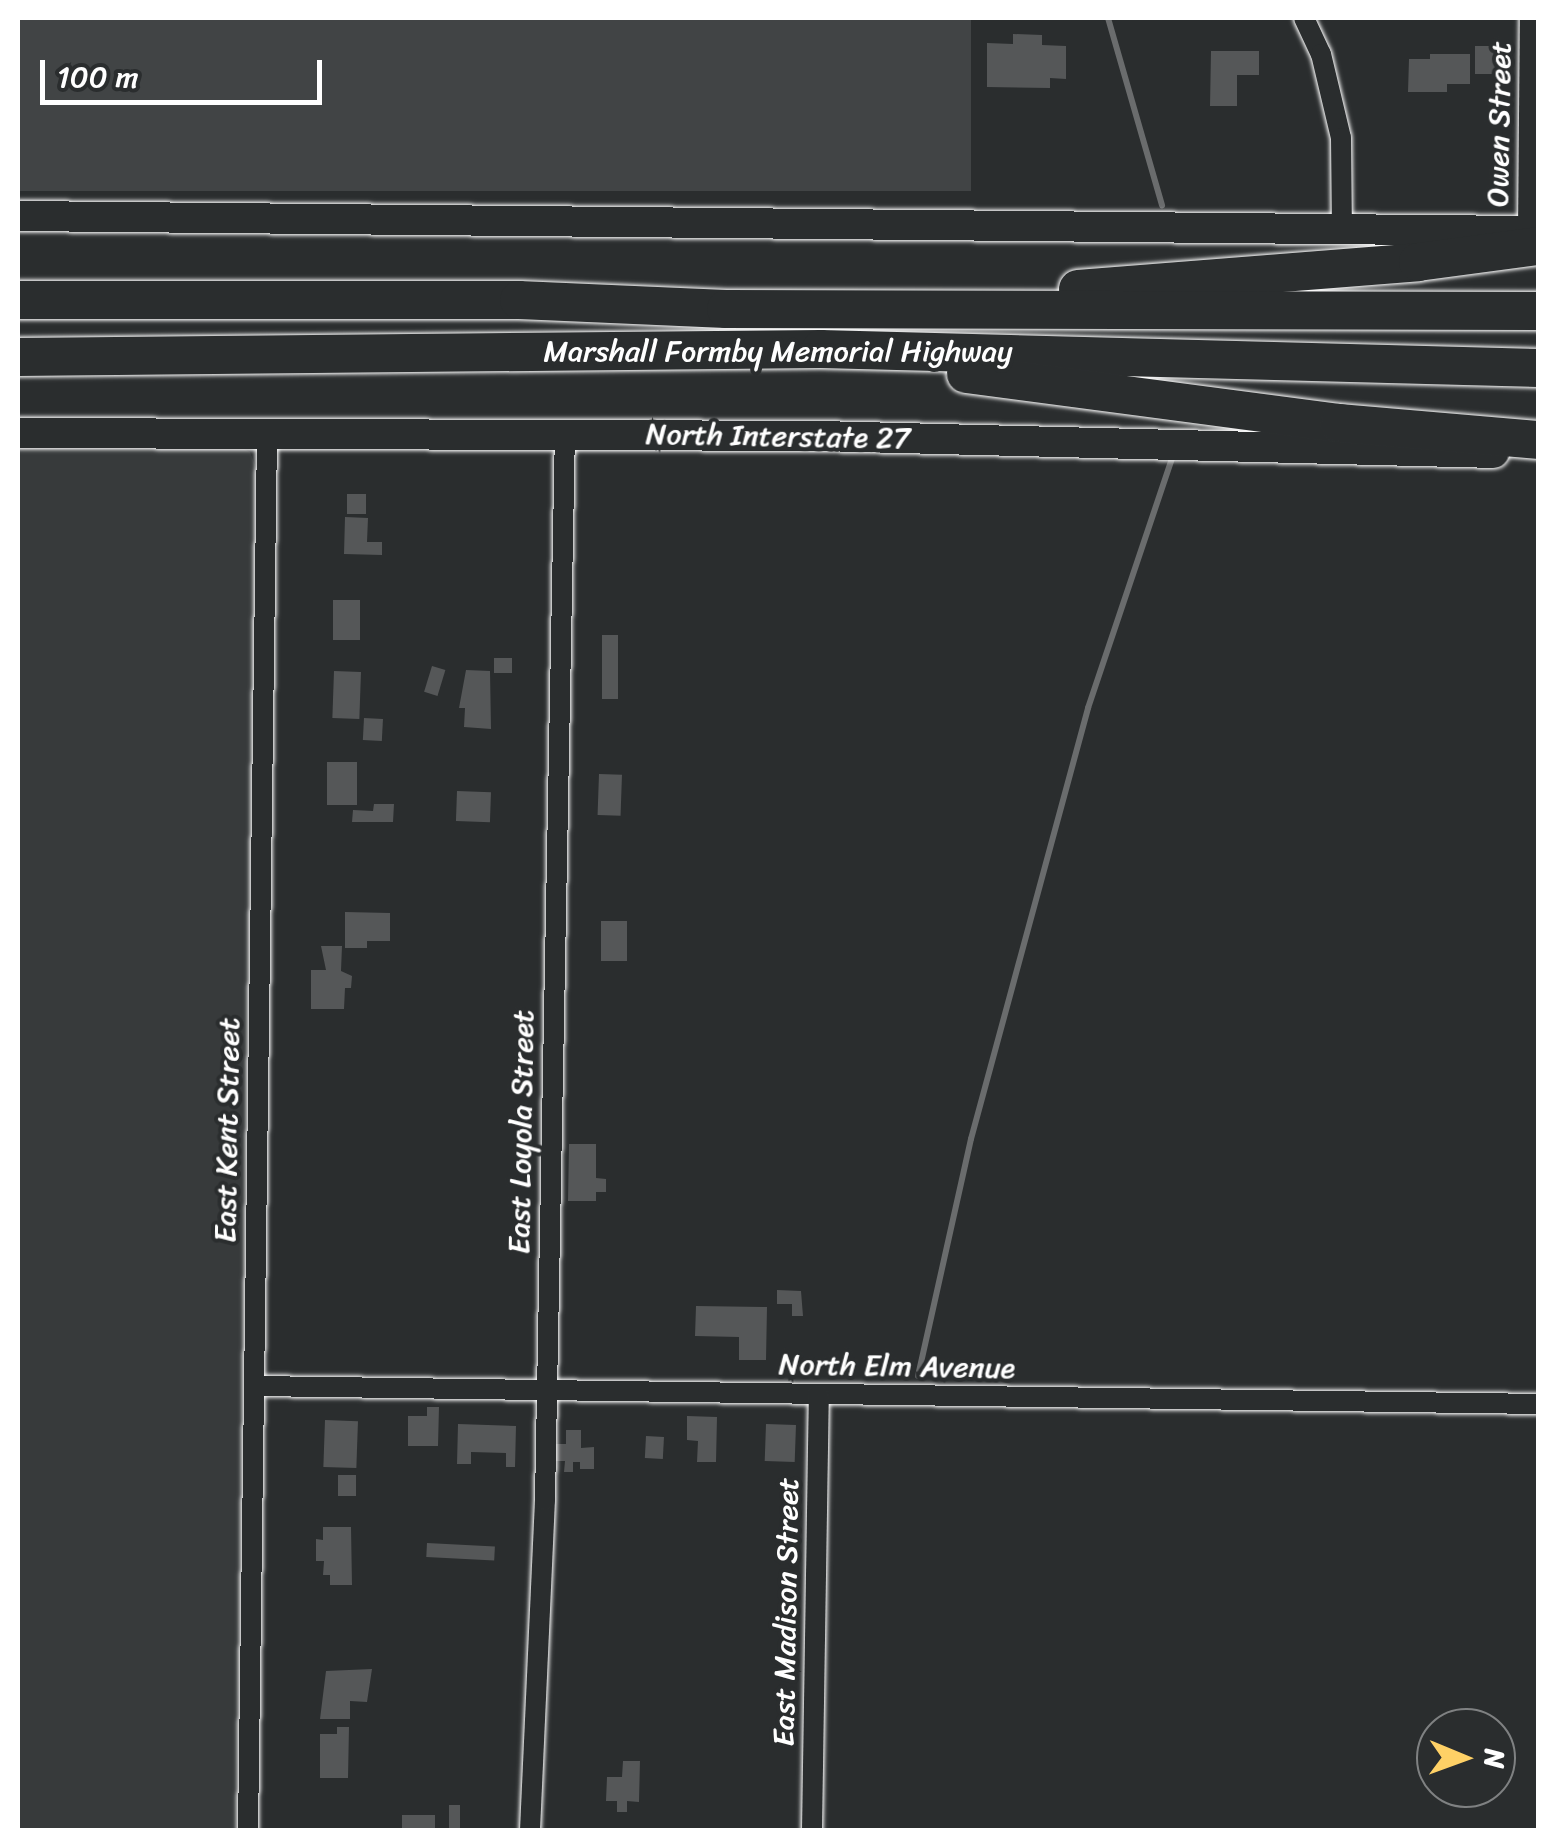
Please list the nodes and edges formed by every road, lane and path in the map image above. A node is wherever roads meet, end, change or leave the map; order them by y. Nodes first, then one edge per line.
1 (1304, 18) edge
2 (1530, 18) edge
3 (18, 216) edge
4 (1342, 230) junction
5 (1535, 236) edge
6 (18, 300) edge
7 (556, 301) junction
8 (1538, 311) edge
9 (821, 349) junction
10 (18, 356) edge
11 (1538, 368) edge
12 (267, 431) junction
13 (18, 433) edge
14 (565, 434) junction
15 (1538, 440) edge
16 (1538, 456) edge
17 (254, 1386) junction
18 (547, 1388) junction
19 (819, 1395) junction
20 (1538, 1404) edge
21 (248, 1830) edge
22 (530, 1830) edge
23 (812, 1830) edge

1 - 4 street
2 - 5 street, Owen Street
3 - 4 main road
4 - 5 main road
5 - 7 highway
6 - 7 highway, Marshall Formby Memorial Highway
7 - 8 highway, Marshall Formby Memorial Highway
9 - 10 highway, Marshall Formby Memorial Highway
9 - 11 highway, Marshall Formby Memorial Highway
9 - 15 highway
12 - 13 main road, North Interstate 27
12 - 14 main road, North Interstate 27
12 - 17 street, East Kent Street
14 - 16 main road, North Interstate 27
14 - 18 street, East Loyola Street
17 - 18 street, North Elm Avenue
17 - 21 street, East Kent Street
18 - 19 street, North Elm Avenue
18 - 22 street, East Loyola Street
19 - 20 street, North Elm Avenue
19 - 23 street, East Madison Street

